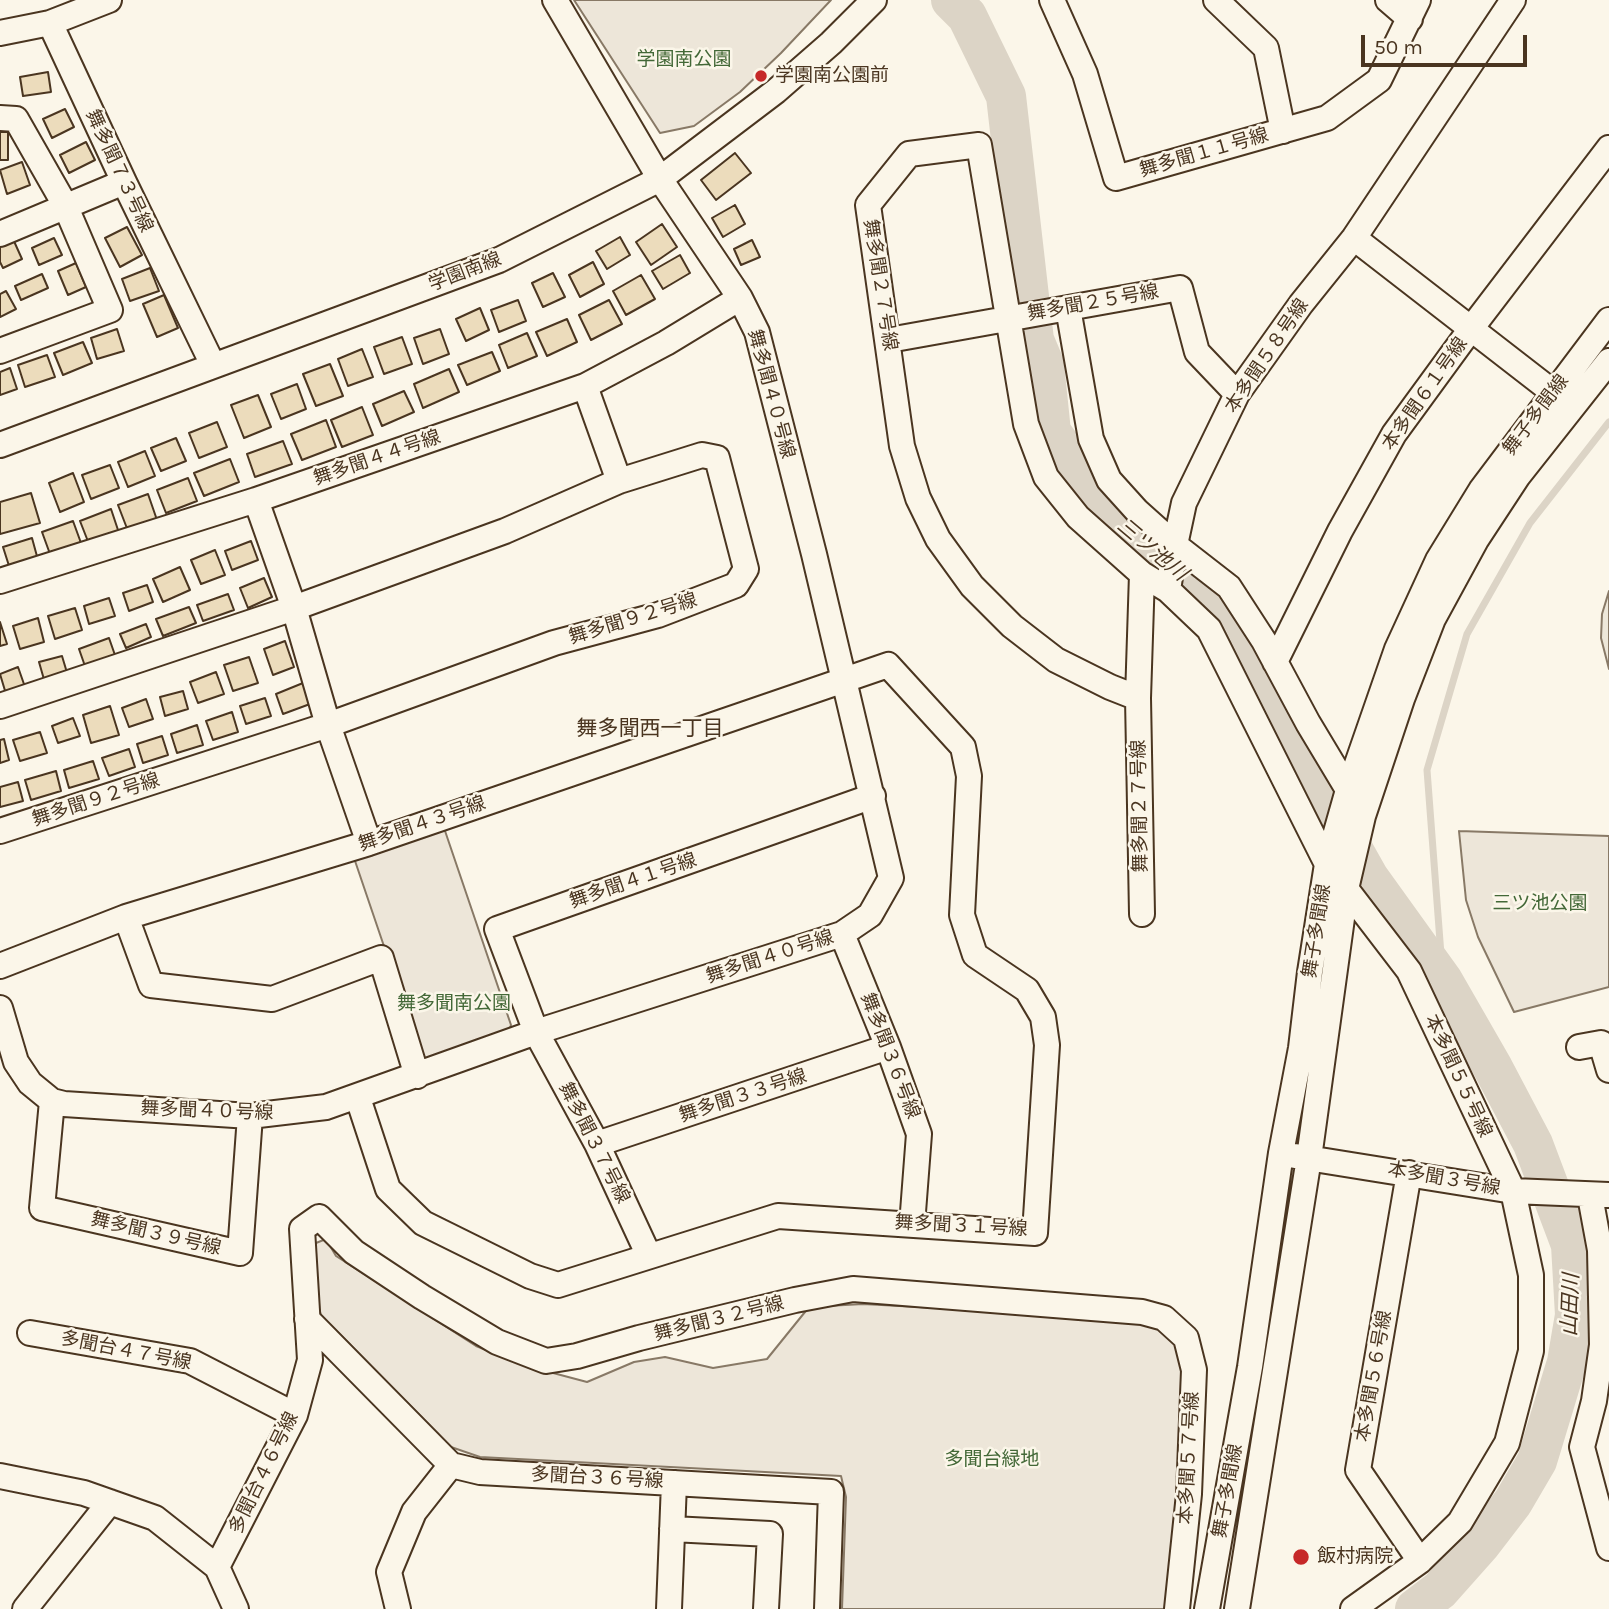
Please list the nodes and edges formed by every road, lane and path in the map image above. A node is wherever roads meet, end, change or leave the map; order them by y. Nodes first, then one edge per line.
1 (109, 0) edge
2 (555, 0) edge
3 (874, 0) edge
4 (1052, 0) edge
5 (1216, 0) edge
6 (1388, 0) edge
7 (1513, 0) edge
8 (1414, 9) edge
9 (50, 23) junction
10 (0, 33) edge
11 (0, 118) edge
12 (1283, 131) junction
13 (1609, 148) edge
14 (660, 179) junction
15 (124, 182) junction
16 (65, 205) junction
17 (0, 234) edge
18 (1354, 238) junction
19 (740, 298) junction
20 (1068, 309) junction
21 (1008, 318) junction
22 (1609, 320) edge
23 (1470, 330) junction
24 (888, 340) junction
25 (0, 351) edge
26 (1609, 361) edge
27 (212, 365) junction
28 (585, 386) junction
29 (1552, 392) junction
30 (1237, 394) junction
31 (1572, 407) junction
32 (0, 445) edge
33 (619, 481) junction
34 (256, 500) junction
35 (1175, 545) junction
36 (1142, 574) junction
37 (0, 581) edge
38 (1168, 590) junction
39 (294, 608) junction
40 (1275, 662) junction
41 (845, 681) junction
42 (1138, 698) junction
43 (0, 706) edge
44 (328, 725) junction
45 (1348, 790) junction
46 (873, 796) junction
47 (1363, 816) junction
48 (0, 831) edge
49 (369, 843) junction
50 (1327, 864) junction
51 (1346, 889) junction
52 (1142, 914) dead end
53 (126, 917) junction
54 (842, 934) junction
55 (0, 966) edge
56 (0, 1008) edge
57 (536, 1032) junction
58 (1596, 1043) edge
59 (888, 1047) junction
60 (1609, 1070) edge
61 (417, 1076) junction
62 (358, 1098) junction
63 (52, 1101) junction
64 (250, 1116) junction
65 (597, 1144) junction
66 (1281, 1153) junction
67 (1309, 1158) junction
68 (1409, 1173) junction
69 (1513, 1191) junction
70 (1599, 1195) edge
71 (319, 1217) joint
72 (912, 1225) junction
73 (649, 1256) junction
74 (1164, 1318) joint
75 (307, 1319) junction
76 (30, 1333) dead end
77 (295, 1415) junction
78 (452, 1465) junction
79 (1, 1477) edge
80 (674, 1483) junction
81 (110, 1502) junction
82 (672, 1529) junction
83 (1609, 1548) edge
84 (1420, 1561) junction
85 (216, 1567) junction
86 (25, 1609) edge
87 (236, 1609) edge
88 (398, 1609) edge
89 (669, 1609) edge
90 (766, 1609) edge
91 (827, 1609) edge
92 (1177, 1609) edge
93 (1207, 1609) edge
94 (1237, 1609) edge
95 (1353, 1609) edge

1 - 9 street
2 - 14 street, 舞多聞４０号線
3 - 14 street, 学園南線
4 - 12 street, 舞多聞１１号線
5 - 12 street
6 - 8 street
7 - 18 street, 本多聞５８号線
8 - 12 street, 舞多聞１１号線
9 - 10 street
9 - 15 street, 舞多聞７３号線
11 - 16 street
13 - 23 street, 本多聞６１号線
14 - 19 street, 舞多聞４０号線
14 - 27 street, 学園南線
15 - 16 street
15 - 27 street, 舞多聞７３号線
16 - 17 street
16 - 25 street
18 - 23 street
18 - 30 street, 本多聞５８号線
19 - 28 street, 舞多聞４４号線
19 - 41 street, 舞多聞４０号線
20 - 21 street, 舞多聞２５号線
20 - 30 street, 舞多聞２５号線
20 - 35 street
21 - 24 street, 舞多聞２５号線
21 - 24 street, 舞多聞２７号線
21 - 36 street, 舞多聞２７号線
22 - 29 street, 舞子多聞線
23 - 29 street
23 - 40 street, 本多聞６１号線
24 - 42 street, 舞多聞２７号線
26 - 31 street, 舞子多聞線
27 - 32 street, 学園南線
28 - 33 street
28 - 34 street, 舞多聞４４号線
29 - 31 street
29 - 45 street, 舞子多聞線
30 - 35 street, 本多聞５８号線
31 - 47 street, 舞子多聞線
33 - 39 street, 舞多聞９２号線
33 - 44 street, 舞多聞９２号線
34 - 37 street, 舞多聞４４号線
34 - 39 street
35 - 38 street
35 - 40 street
36 - 38 street, 本多聞５５号線
36 - 42 street, 舞多聞２７号線
38 - 50 street, 本多聞５５号線
39 - 43 street, 舞多聞９２号線
39 - 44 street
40 - 45 street
41 - 46 street, 舞多聞４０号線
41 - 49 street, 舞多聞４３号線
41 - 72 street, 舞多聞３１号線
42 - 52 street, 舞多聞２７号線
44 - 48 street, 舞多聞９２号線
44 - 49 street
45 - 47 street
45 - 50 street, 舞子多聞線
46 - 54 street, 舞多聞４０号線
46 - 57 street, 舞多聞４１号線
47 - 51 street, 舞子多聞線
49 - 53 street, 舞多聞４３号線
50 - 51 street, 本多聞５５号線
50 - 66 street, 舞子多聞線
51 - 67 street, 舞子多聞線
51 - 69 street, 本多聞５５号線
53 - 55 street, 舞多聞４３号線
53 - 61 street
54 - 57 street, 舞多聞４０号線
54 - 59 street, 舞多聞３６号線
56 - 63 street
57 - 61 street, 舞多聞４０号線
57 - 65 street, 舞多聞３７号線
58 - 60 street
59 - 65 street, 舞多聞３３号線
59 - 72 street, 舞多聞３６号線
61 - 62 street, 舞多聞４０号線
62 - 64 street, 舞多聞４０号線
62 - 73 street, 舞多聞３１号線
63 - 64 street, 舞多聞４０号線
63 - 64 street, 舞多聞３９号線
65 - 73 street, 舞多聞３７号線
66 - 67 street, 本多聞３号線
66 - 93 street, 舞子多聞線
67 - 68 street, 本多聞３号線
67 - 94 street, 舞子多聞線
68 - 69 street, 本多聞３号線
68 - 84 street, 本多聞５６号線
69 - 70 street, 本多聞３号線
69 - 84 street, 本多聞５５号線
70 - 83 street
71 - 74 street, 舞多聞３２号線
71 - 75 street, 多聞台４６号線
72 - 73 street, 舞多聞３１号線
74 - 92 street, 本多聞５７号線
75 - 77 street, 多聞台４６号線
75 - 78 street
76 - 77 street, 多聞台４７号線
77 - 85 street, 多聞台４６号線
78 - 80 street, 多聞台３６号線
78 - 88 street
79 - 81 street
80 - 82 street
80 - 91 street, 多聞台３６号線
81 - 85 street
81 - 86 street
82 - 89 street
82 - 90 street
84 - 95 street, 本多聞５５号線
85 - 87 street

